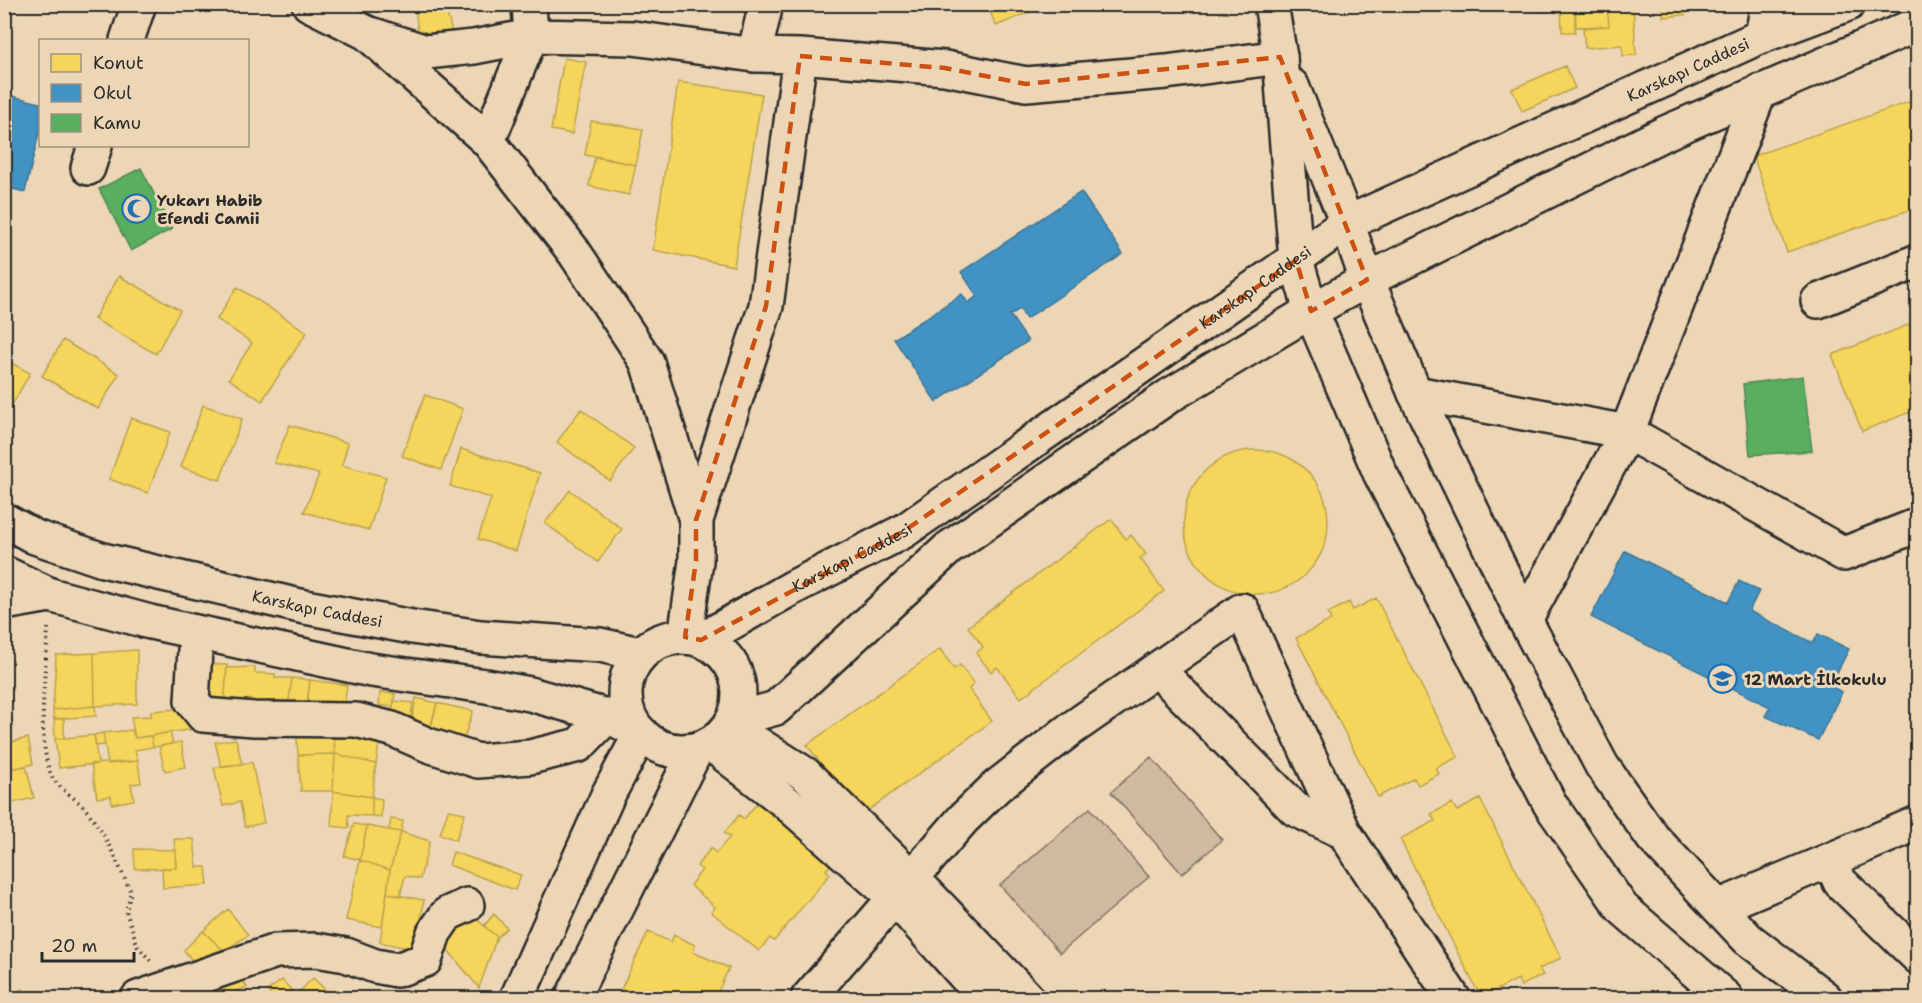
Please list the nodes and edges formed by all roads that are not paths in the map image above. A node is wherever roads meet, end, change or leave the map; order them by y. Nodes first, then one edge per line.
1 (139, 4) edge
2 (309, 4) edge
3 (766, 4) edge
4 (1271, 4) edge
5 (1768, 4) edge
6 (1848, 4) edge
7 (530, 20) edge
8 (1917, 24) edge
9 (366, 33) junction
10 (1762, 36) junction
11 (127, 39) edge
12 (754, 55) junction
13 (800, 56) junction
14 (1280, 57) junction
15 (1760, 91) junction
16 (488, 141) junction
17 (1347, 223) junction
18 (1296, 260) junction
19 (1917, 261) edge
20 (1368, 280) junction
21 (1818, 301) dead end
22 (1311, 311) junction
23 (1415, 393) junction
24 (1627, 432) junction
25 (4, 520) edge
26 (696, 520) junction
27 (1917, 525) edge
28 (4, 573) edge
29 (50, 595) junction
30 (4, 603) edge
31 (1525, 620) junction
32 (196, 633) junction
33 (693, 638) junction
34 (640, 654) junction
35 (1157, 669) junction
36 (607, 716) junction
37 (638, 732) junction
38 (716, 737) junction
39 (1917, 823) edge
40 (1344, 832) junction
41 (1830, 860) junction
42 (904, 888) junction
43 (467, 905) dead end
44 (1718, 908) junction
45 (1917, 957) edge
46 (396, 984) edge
47 (1814, 995) edge
48 (138, 999) edge
49 (517, 999) edge
50 (572, 999) edge
51 (808, 999) edge
52 (985, 999) edge
53 (1027, 999) edge
54 (1453, 999) edge
55 (1726, 999) edge

1 - 11 main road
2 - 9 main road
3 - 12 main road
4 - 14 main road
5 - 10 main road
6 - 10 main road, Karskapı Caddesi
7 - 9 main road
7 - 12 main road
7 - 16 main road
8 - 15 main road
9 - 16 main road
10 - 17 main road, Karskapı Caddesi
12 - 13 main road
13 - 14 main road
13 - 26 main road
14 - 17 main road
14 - 18 main road
15 - 20 main road
15 - 24 main road
16 - 26 main road
17 - 18 main road, Karskapı Caddesi
17 - 20 main road
18 - 22 main road
18 - 33 main road, Karskapı Caddesi
19 - 21 main road
20 - 22 main road
20 - 23 main road
22 - 38 main road
22 - 55 main road
23 - 24 main road
23 - 31 main road
24 - 27 main road
24 - 31 main road
25 - 34 main road, Karskapı Caddesi
26 - 33 main road
28 - 29 main road
29 - 30 main road
29 - 32 main road
31 - 44 main road
32 - 36 main road
32 - 36 main road
33 - 34 main road
33 - 38 main road
34 - 37 main road
35 - 40 main road
35 - 40 main road
35 - 42 main road
36 - 37 main road
37 - 38 main road
37 - 49 main road
38 - 42 main road
38 - 50 main road
39 - 41 main road
40 - 54 main road
41 - 44 main road
41 - 45 main road
42 - 51 main road
42 - 52 main road
42 - 53 main road
43 - 46 main road
44 - 47 main road
46 - 48 main road

